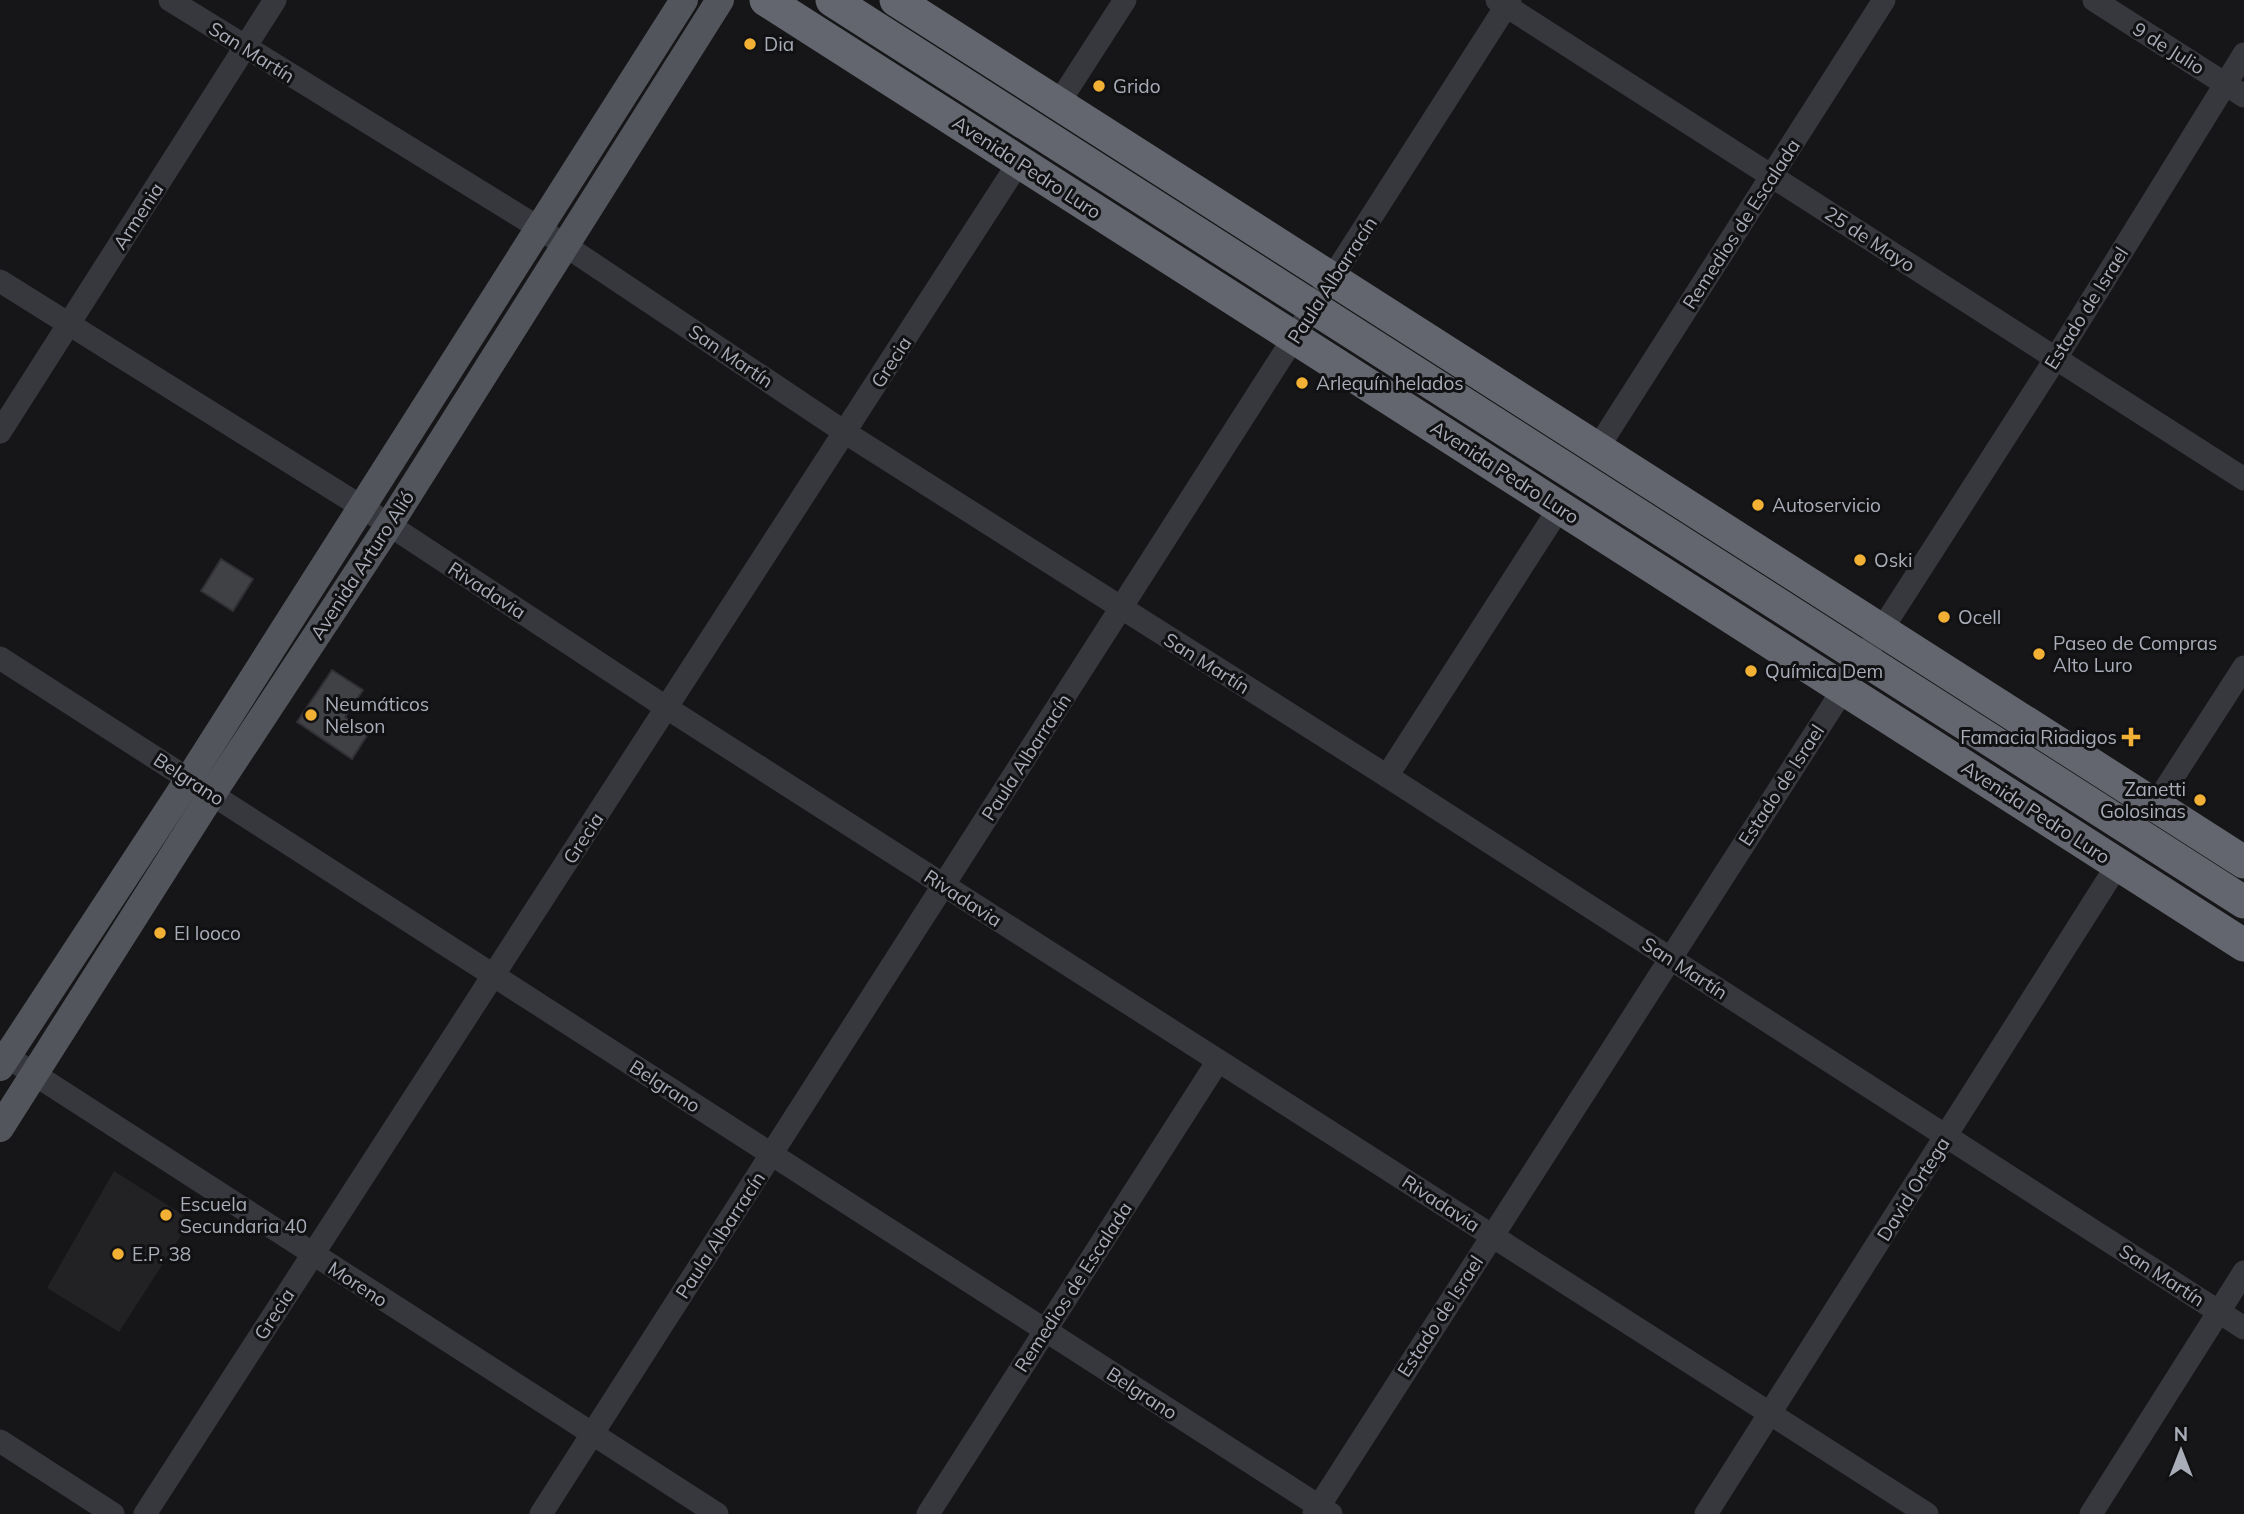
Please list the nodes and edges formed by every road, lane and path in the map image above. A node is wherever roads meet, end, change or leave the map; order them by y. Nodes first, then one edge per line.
1 (170, 0) edge
2 (275, 0) edge
3 (684, 0) edge
4 (720, 0) edge
5 (766, 0) edge
6 (832, 0) edge
7 (896, 0) edge
8 (1125, 0) edge
9 (1884, 0) edge
10 (2094, 0) edge
11 (1505, 2) edge
12 (245, 48) junction
13 (2244, 54) edge
14 (2235, 90) edge
15 (1058, 104) junction
16 (1019, 162) junction
17 (1772, 176) junction
18 (539, 228) junction
19 (564, 245) junction
20 (1332, 279) junction
21 (0, 281) edge
22 (1314, 308) junction
23 (68, 325) junction
24 (1295, 338) junction
25 (2056, 358) junction
26 (0, 432) edge
27 (846, 433) junction
28 (1597, 449) junction
29 (2244, 479) edge
30 (362, 507) junction
31 (1560, 507) junction
32 (389, 525) junction
33 (1121, 609) junction
34 (1881, 630) junction
35 (0, 658) edge
36 (1863, 659) junction
37 (2244, 667) edge
38 (1844, 689) junction
39 (667, 708) junction
40 (1387, 776) junction
41 (200, 786) junction
42 (2155, 805) junction
43 (2244, 862) edge
44 (2118, 864) junction
45 (944, 885) junction
46 (2244, 902) edge
47 (2244, 944) edge
48 (1669, 957) junction
49 (494, 975) junction
50 (2, 1058) edge
51 (1218, 1061) junction
52 (35, 1075) junction
53 (0, 1128) edge
54 (1946, 1137) junction
55 (771, 1154) junction
56 (1492, 1236) junction
57 (312, 1255) junction
58 (2244, 1272) edge
59 (2219, 1312) junction
60 (2244, 1328) edge
61 (1046, 1331) junction
62 (1770, 1414) junction
63 (592, 1434) junction
64 (0, 1441) edge
65 (1321, 1511) edge
66 (113, 1514) edge
67 (145, 1514) edge
68 (541, 1514) edge
69 (717, 1514) edge
70 (928, 1514) edge
71 (1706, 1514) edge
72 (1927, 1514) edge
73 (2091, 1514) edge

1 - 12 street, San Martín
2 - 12 street, Armenia
3 - 18 main road, Avenida Arturo Alió
4 - 19 main road, Avenida Arturo Alió
5 - 16 highway, Avenida Pedro Luro
6 - 22 highway, Avenida Pedro Luro
7 - 15 highway
8 - 15 street
9 - 17 street, Remedios de Escalada
10 - 14 street, 9 de Julio
11 - 17 street, 25 de Mayo
11 - 20 street, Paula Albarracín
12 - 18 street, San Martín
12 - 23 street, Armenia
13 - 14 street, Estado de Israel
14 - 25 street, Estado de Israel
15 - 20 highway
16 - 24 highway, Avenida Pedro Luro
16 - 27 street, Grecia
17 - 25 street, 25 de Mayo
17 - 28 street, Remedios de Escalada
18 - 19 street, San Martín
18 - 30 main road, Avenida Arturo Alió
19 - 27 street, San Martín
19 - 32 main road, Avenida Arturo Alió
20 - 22 street, Paula Albarracín
20 - 28 highway
21 - 23 street, Rivadavia
22 - 24 street, Paula Albarracín
22 - 36 highway, Avenida Pedro Luro
23 - 26 street, Armenia
23 - 30 street, Rivadavia
24 - 31 highway, Avenida Pedro Luro
24 - 33 street, Paula Albarracín
25 - 29 street, 25 de Mayo
25 - 34 street, Estado de Israel
27 - 33 street, San Martín
27 - 39 street, Grecia
28 - 34 highway
30 - 32 street, Rivadavia
30 - 41 main road, Avenida Arturo Alió
31 - 38 highway, Avenida Pedro Luro
31 - 40 street
32 - 39 street, Rivadavia
32 - 41 main road, Avenida Arturo Alió
33 - 40 street, San Martín
33 - 45 street, Paula Albarracín
34 - 36 street, Estado de Israel
34 - 42 highway
35 - 41 street, Belgrano
36 - 38 street, Estado de Israel
36 - 46 highway, Avenida Pedro Luro
37 - 42 street
38 - 44 highway, Avenida Pedro Luro
38 - 48 street, Estado de Israel
39 - 45 street, Rivadavia
39 - 49 street, Grecia
40 - 48 street, San Martín
41 - 49 street, Belgrano
41 - 50 main road, Avenida Arturo Alió
41 - 52 main road, Avenida Arturo Alió
42 - 43 highway
44 - 47 highway, Avenida Pedro Luro
44 - 54 street, David Ortega
45 - 51 street, Rivadavia
45 - 55 street, Paula Albarracín
48 - 54 street, San Martín
48 - 56 street, Estado de Israel
49 - 55 street, Belgrano
49 - 57 street, Grecia
50 - 52 street, Moreno
51 - 56 street, Rivadavia
51 - 61 street, Remedios de Escalada
52 - 53 main road, Avenida Arturo Alió
52 - 57 street, Moreno
54 - 59 street, San Martín
54 - 62 street, David Ortega
55 - 61 street, Belgrano
55 - 63 street, Paula Albarracín
56 - 62 street, Rivadavia
56 - 65 street, Estado de Israel
57 - 63 street, Moreno
57 - 67 street, Grecia
58 - 59 street
59 - 60 street, San Martín
59 - 73 street
61 - 65 street, Belgrano
61 - 70 street, Remedios de Escalada
62 - 71 street, David Ortega
62 - 72 street, Rivadavia
63 - 68 street, Paula Albarracín
63 - 69 street, Moreno
64 - 66 street

